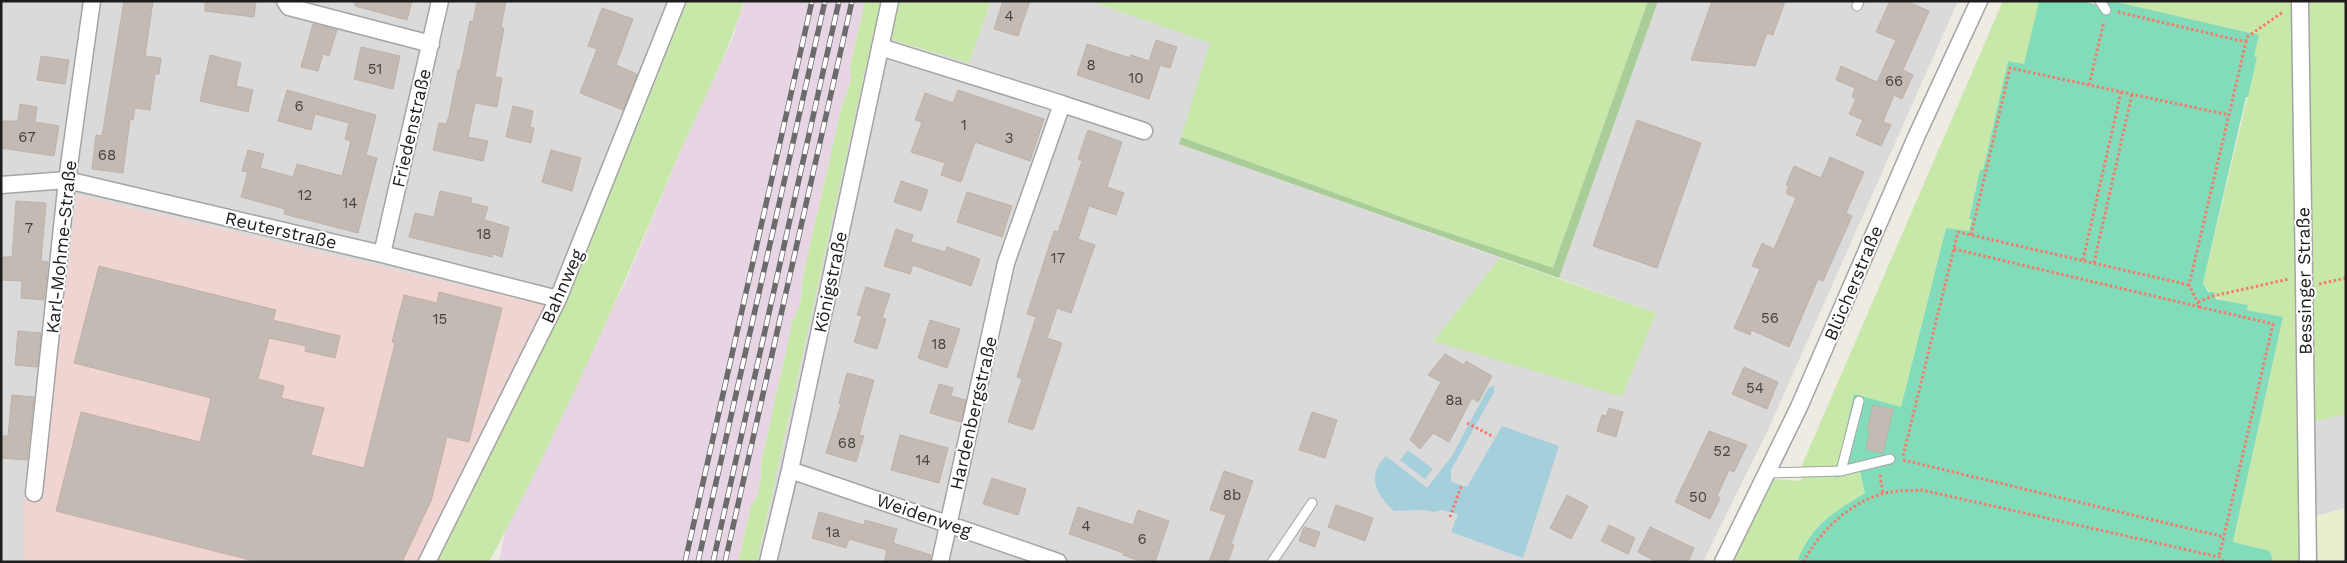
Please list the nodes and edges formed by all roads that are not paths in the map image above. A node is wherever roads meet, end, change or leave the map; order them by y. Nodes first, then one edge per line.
1 (92, 1) edge
2 (285, 1) edge
3 (440, 1) edge
4 (677, 1) edge
5 (890, 1) edge
6 (1979, 1) edge
7 (2100, 1) edge
8 (2295, 4) edge
9 (2106, 10) road end
10 (431, 44) junction
11 (880, 47) junction
12 (1062, 104) junction
13 (1144, 131) dead end
14 (68, 180) junction
15 (1, 185) edge
16 (382, 254) junction
17 (558, 299) junction
18 (1860, 400) dead end
19 (1890, 459) road end
20 (790, 470) junction
21 (1841, 471) junction
22 (1767, 473) junction
23 (34, 493) dead end
24 (1312, 503) dead end
25 (948, 523) junction
26 (427, 562) edge
27 (768, 562) edge
28 (940, 562) edge
29 (1058, 562) edge
30 (1272, 562) edge
31 (1723, 562) edge
32 (2308, 562) edge

1 - 14 street, Karl-Mohme-Straße
2 - 10 street
3 - 10 street, Friedenstraße
4 - 17 street, Bahnweg
5 - 11 street, Königstraße
6 - 22 street, Blücherstraße
7 - 9 lane
8 - 32 street, Bessinger Straße
10 - 16 street, Friedenstraße
11 - 12 street
11 - 20 street, Königstraße
12 - 13 street
12 - 25 street, Hardenbergstraße
14 - 15 street, Reuterstraße
14 - 16 street, Reuterstraße
14 - 23 street, Karl-Mohme-Straße
16 - 17 street, Reuterstraße
17 - 26 street, Bahnweg
18 - 21 lane
19 - 21 lane
20 - 25 street, Weidenweg
20 - 27 street, Königstraße
21 - 22 lane
22 - 31 street, Blücherstraße
24 - 30 lane
25 - 28 street, Hardenbergstraße
25 - 29 street, Weidenweg

